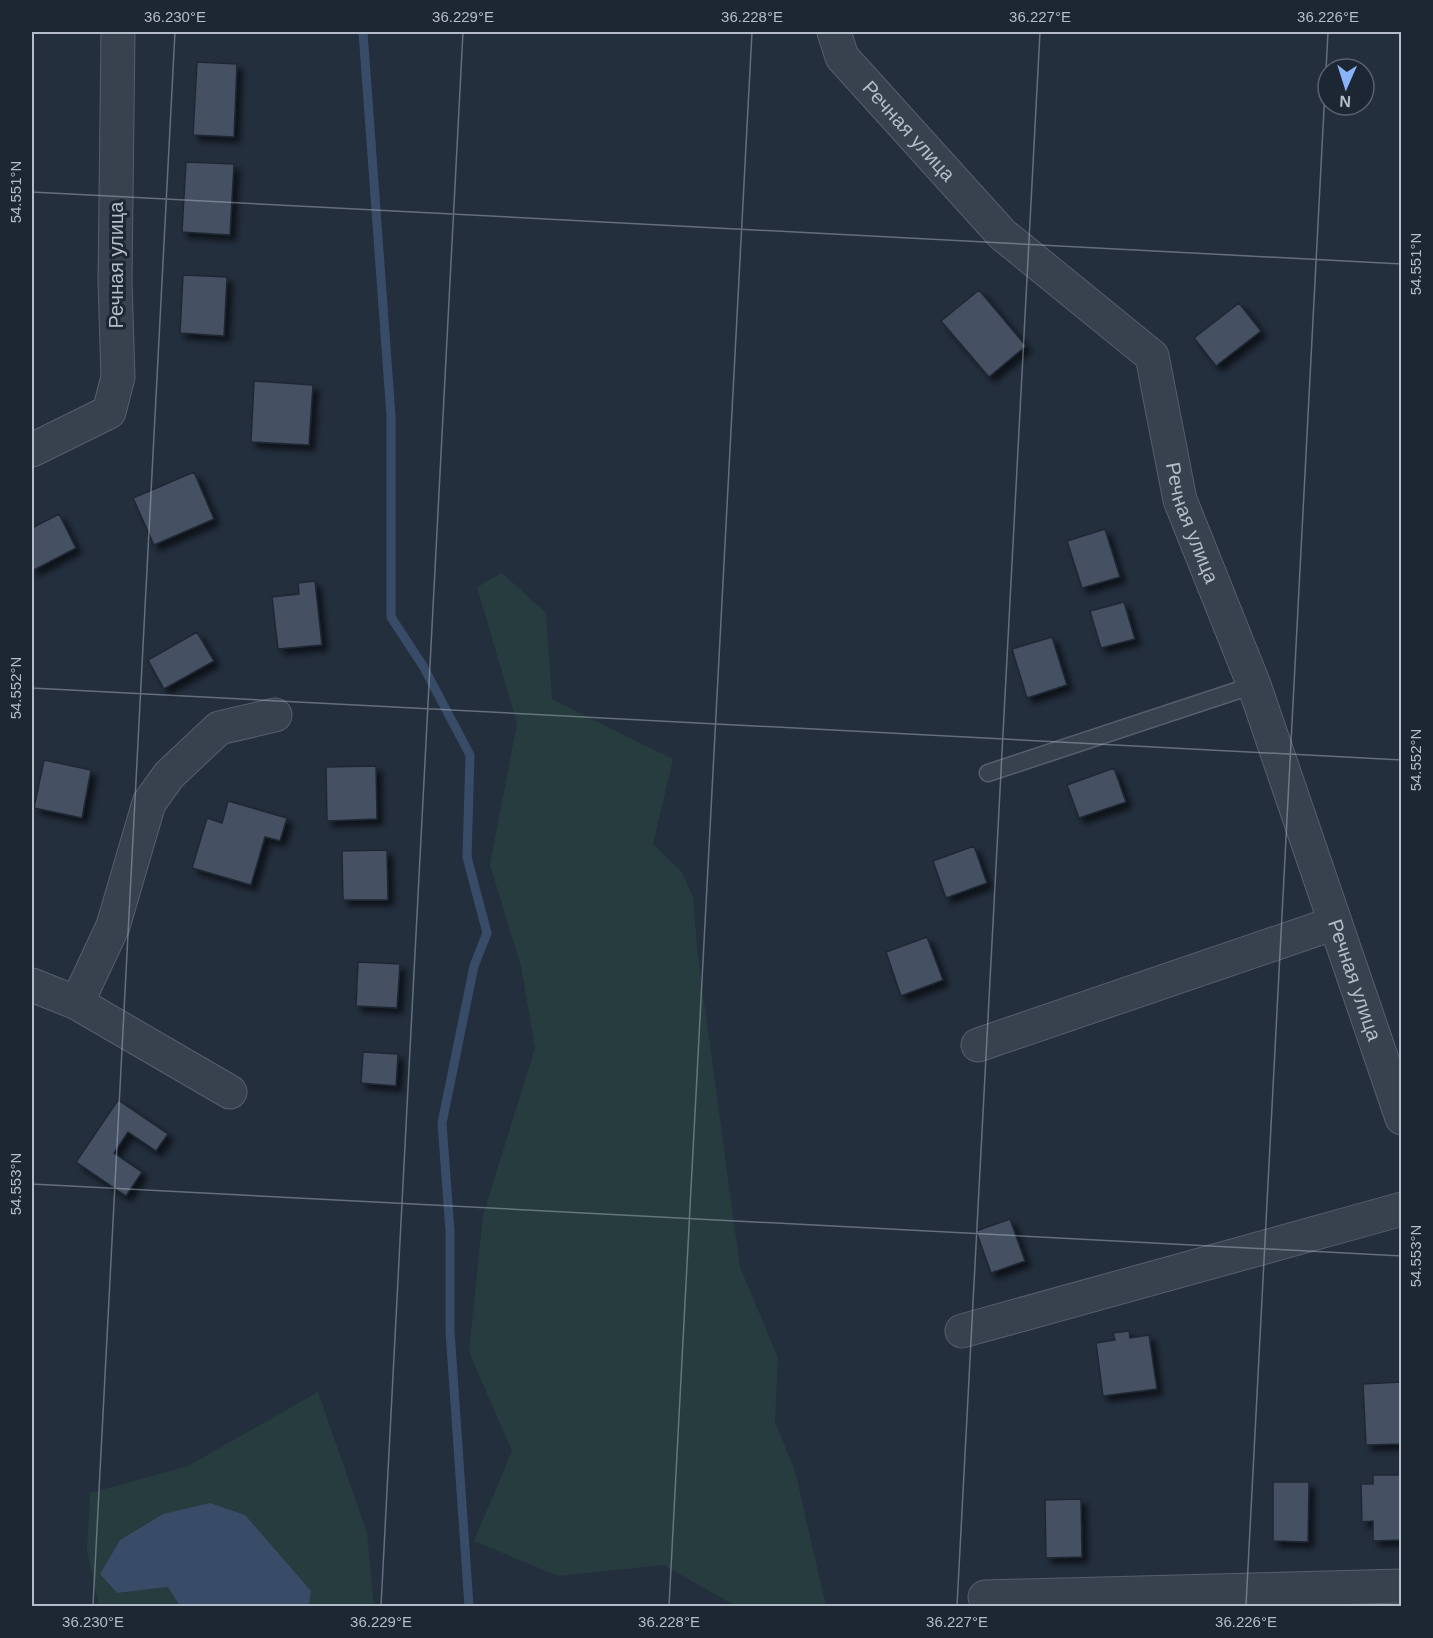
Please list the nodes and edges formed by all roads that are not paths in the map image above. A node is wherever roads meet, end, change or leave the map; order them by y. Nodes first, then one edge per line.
1 (118, 32) edge
2 (834, 32) edge
3 (32, 450) edge
4 (1254, 685) junction
5 (275, 715) dead end
6 (988, 772) dead end
7 (1335, 923) junction
8 (32, 985) edge
9 (77, 1004) junction
10 (978, 1045) dead end
11 (230, 1092) dead end
12 (1401, 1118) edge
13 (1401, 1209) edge
14 (962, 1332) dead end
15 (1401, 1586) edge
16 (985, 1597) dead end

1 - 3 street, Речная улица
2 - 4 street, Речная улица
4 - 6 lane
4 - 7 street, Речная улица
5 - 9 street
7 - 10 street
7 - 12 street, Речная улица
8 - 9 street
9 - 11 street
13 - 14 street
15 - 16 street

